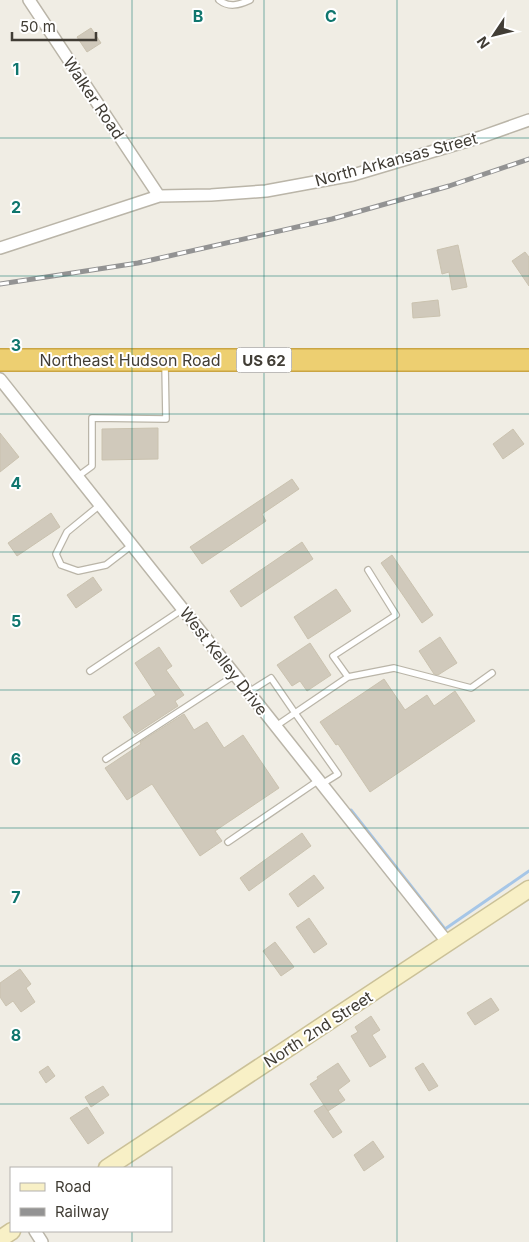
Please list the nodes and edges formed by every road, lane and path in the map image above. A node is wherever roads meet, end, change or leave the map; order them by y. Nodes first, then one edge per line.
1 (29, 0) edge
2 (219, 0) edge
3 (250, 0) edge
4 (529, 120) edge
5 (159, 196) junction
6 (0, 248) edge
7 (0, 360) edge
8 (164, 360) junction
9 (529, 360) edge
10 (0, 379) edge
11 (78, 477) junction
12 (100, 505) junction
13 (132, 545) junction
14 (368, 570) dead end
15 (183, 609) junction
16 (90, 671) dead end
17 (492, 673) dead end
18 (235, 675) junction
19 (348, 677) junction
20 (249, 692) junction
21 (295, 713) junction
22 (276, 726) junction
23 (106, 759) dead end
24 (320, 782) junction
25 (228, 842) dead end
26 (529, 888) edge
27 (448, 943) junction
28 (109, 1167) edge
29 (10, 1232) edge
30 (0, 1239) edge

1 - 5 street, Walker Road
2 - 3 lane
4 - 5 street, North Arkansas Street
5 - 6 street, North Arkansas Street
7 - 8 highway, Northeast Hudson Road / US 62
8 - 9 highway, Northeast Hudson Road / US 62
8 - 11 lane
10 - 11 street, West Kelley Drive
11 - 12 street, West Kelley Drive
12 - 13 street, West Kelley Drive
12 - 13 lane
13 - 15 street, West Kelley Drive
14 - 19 lane
15 - 16 lane
15 - 18 street, West Kelley Drive
17 - 19 lane
18 - 20 street, West Kelley Drive
18 - 23 lane
19 - 21 lane
20 - 21 lane
20 - 22 street, West Kelley Drive
21 - 22 lane
21 - 24 lane
22 - 24 street, West Kelley Drive
24 - 25 lane
24 - 27 street, West Kelley Drive
26 - 27 main road, North 2nd Street
27 - 28 main road, North 2nd Street
29 - 30 main road

